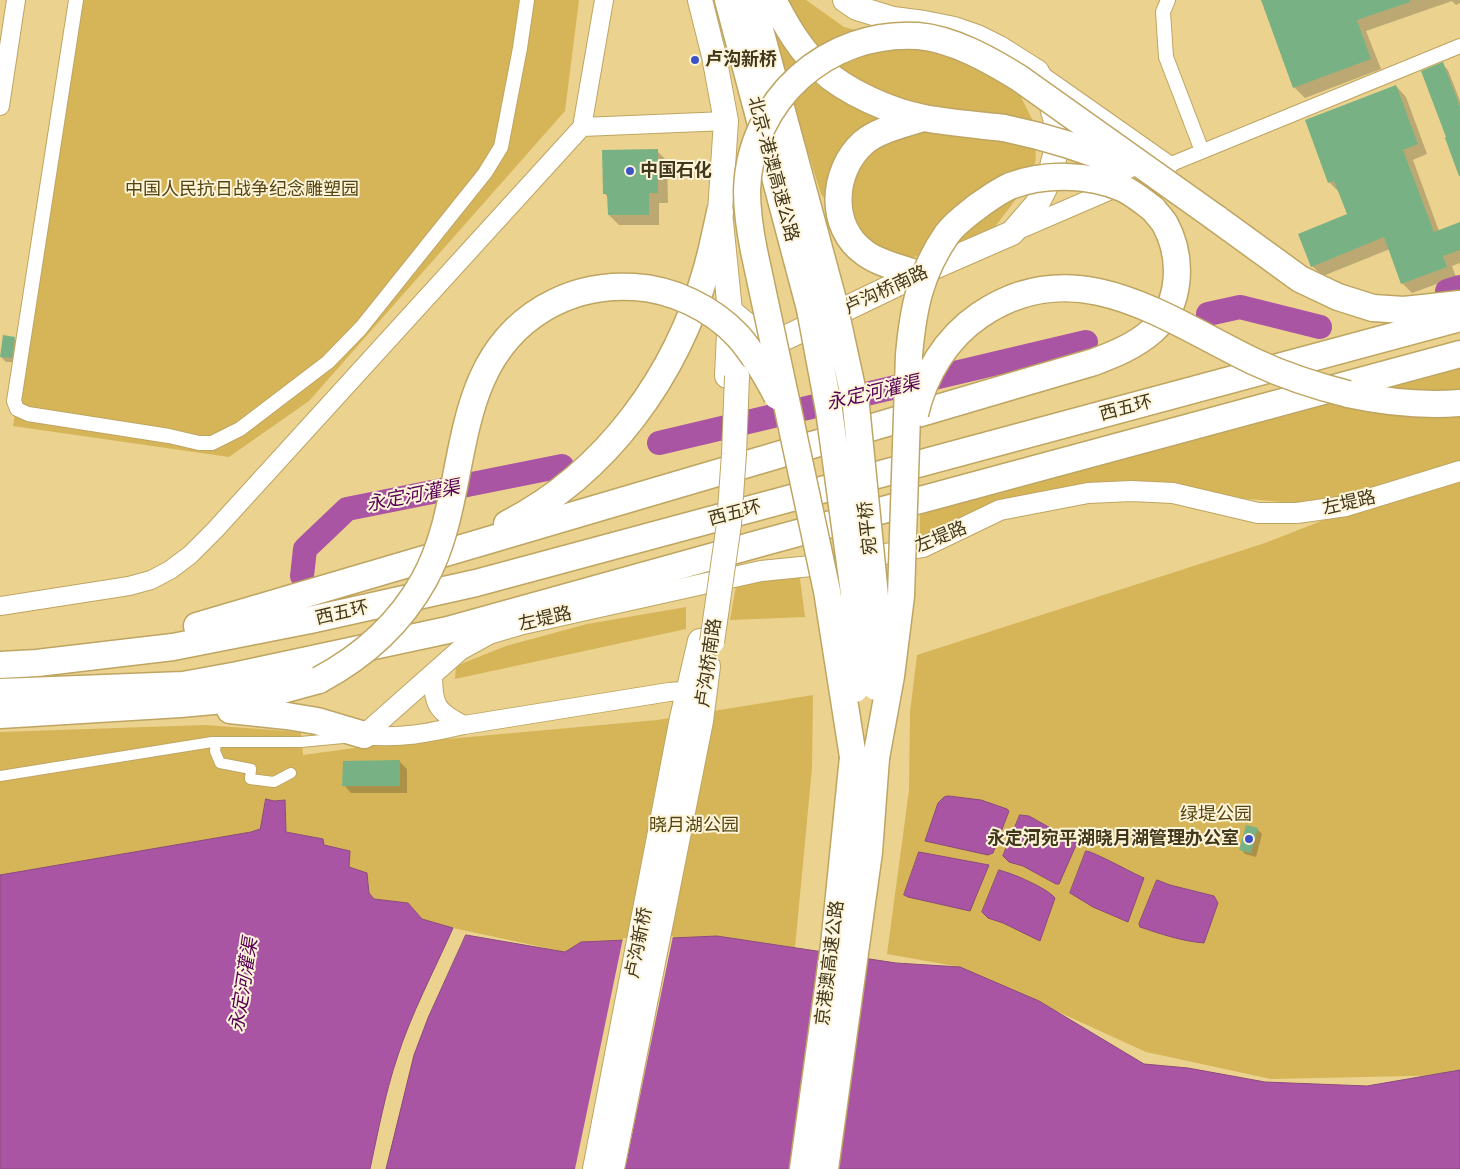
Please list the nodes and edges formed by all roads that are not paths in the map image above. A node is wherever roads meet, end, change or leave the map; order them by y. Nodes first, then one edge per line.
1 (16, 0) edge
2 (76, 0) edge
3 (527, 0) edge
4 (604, 0) edge
5 (700, 0) edge
6 (728, 0) edge
7 (752, 0) edge
8 (773, 0) edge
9 (845, 0) edge
10 (1168, 0) edge
11 (1460, 46) edge
12 (1037, 72) junction
13 (0, 106) edge
14 (923, 118) junction
15 (726, 121) junction
16 (582, 127) junction
17 (1202, 151) junction
18 (1168, 174) junction
19 (720, 212) junction
20 (1012, 233) junction
21 (918, 274) junction
22 (821, 304) junction
23 (1460, 304) edge
24 (730, 311) junction
25 (1460, 318) edge
26 (787, 337) junction
27 (1460, 354) edge
28 (732, 376) junction
29 (1460, 403) edge
30 (789, 416) junction
31 (906, 454) junction
32 (1460, 470) edge
33 (460, 548) junction
34 (0, 606) edge
35 (36, 662) junction
36 (0, 665) edge
37 (433, 674) junction
38 (697, 690) junction
39 (0, 692) edge
40 (180, 704) junction
41 (0, 715) edge
42 (691, 719) junction
43 (464, 725) junction
44 (364, 736) junction
45 (216, 742) junction
46 (865, 758) junction
47 (291, 773) dead end
48 (0, 776) edge
49 (595, 1169) edge
50 (612, 1169) edge
51 (803, 1169) edge
52 (825, 1169) edge

1 - 13 street
2 - 3 street
4 - 16 street
5 - 15 highway, 卢沟桥南路
6 - 22 highway, 北京-港澳高速公路
7 - 22 highway, 北京-港澳高速公路
8 - 14 highway
9 - 12 highway
10 - 17 street
11 - 17 street
12 - 18 street
12 - 20 highway, 卢沟桥南路
14 - 18 highway, bridge
14 - 21 highway
15 - 16 street
15 - 19 highway, 卢沟桥南路
16 - 34 street
17 - 18 street
18 - 20 street
18 - 23 highway, bridge
18 - 30 highway, bridge
19 - 24 highway, 卢沟桥南路
19 - 33 highway
20 - 21 highway, 卢沟桥南路
21 - 26 highway, 卢沟桥南路
22 - 46 highway, 宛平桥, bridge
24 - 26 highway
24 - 28 highway, 卢沟桥南路
25 - 35 highway, 西五环
26 - 28 highway, 卢沟桥南路
27 - 39 highway, 西五环
28 - 38 highway, 卢沟桥南路, bridge
29 - 31 highway, bridge
30 - 40 highway, bridge
30 - 46 highway, bridge
31 - 33 highway, bridge
31 - 46 highway, bridge
32 - 37 main road, 左堤路
33 - 35 highway
35 - 36 highway, 西五环
37 - 43 street
37 - 44 main road, 左堤路
38 - 42 highway, 卢沟桥南路
38 - 43 street
40 - 41 highway
40 - 44 highway
42 - 49 highway, 卢沟新桥
42 - 50 highway, 卢沟新桥
43 - 44 street
44 - 45 street
45 - 47 street
45 - 48 street
46 - 51 highway, 京港澳高速公路
46 - 52 highway, 京港澳高速公路

